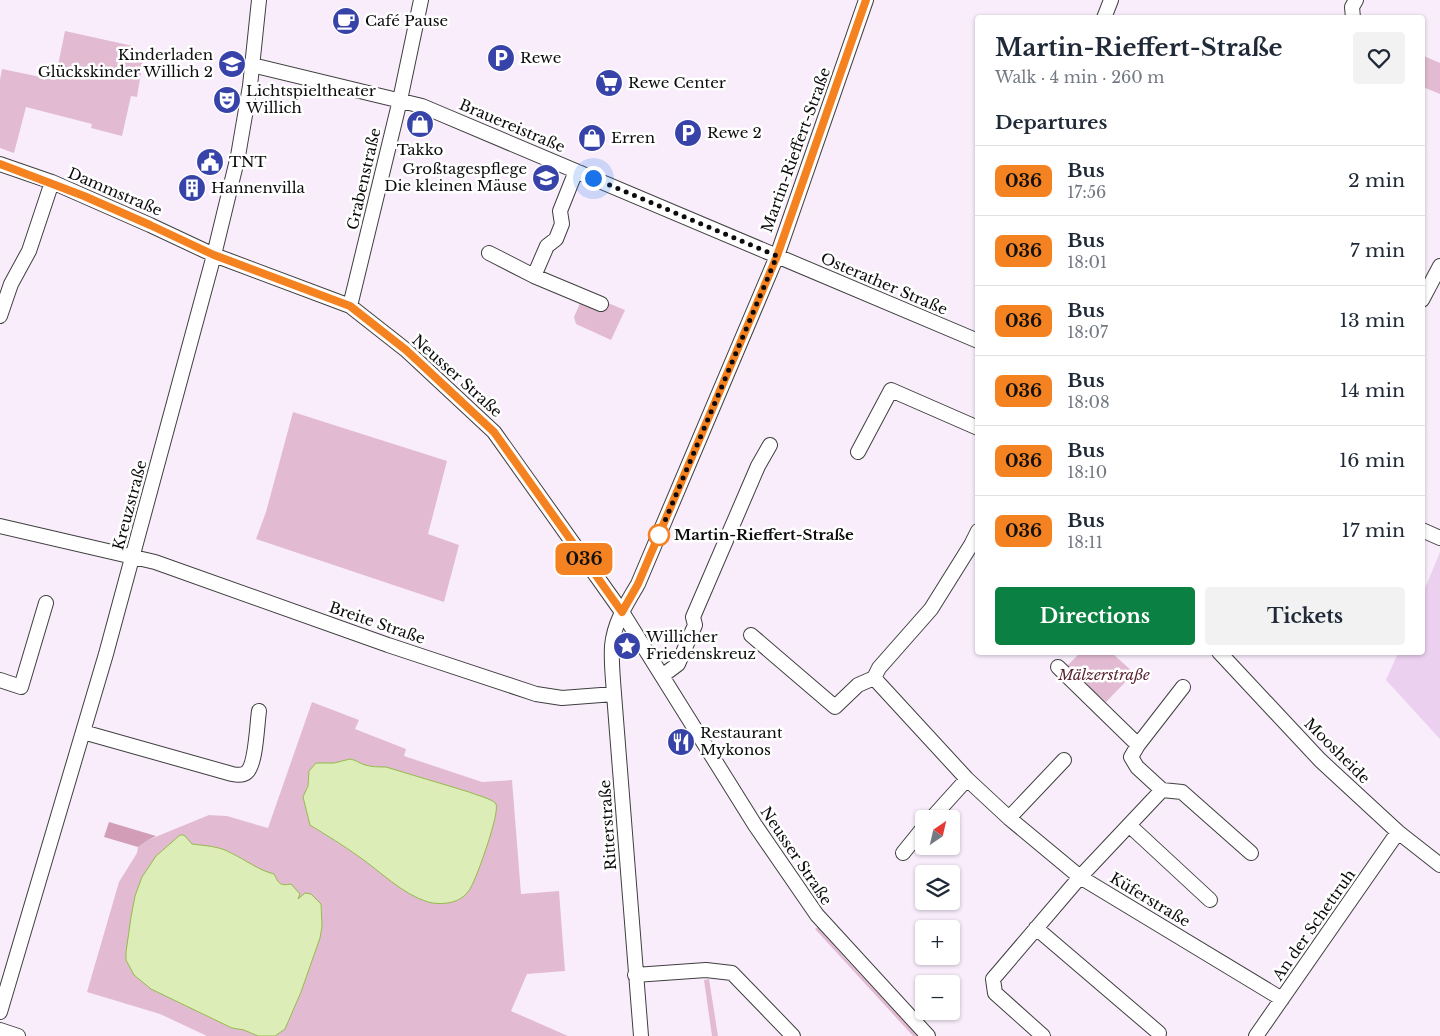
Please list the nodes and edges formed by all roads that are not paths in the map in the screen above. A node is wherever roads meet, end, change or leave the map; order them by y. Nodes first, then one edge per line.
1 (258, 0) edge
2 (421, 0) edge
3 (866, 0) edge
4 (1111, 0) edge
5 (1356, 0) edge
6 (1105, 15) edge
7 (1352, 15) edge
8 (252, 65) junction
9 (400, 100) junction
10 (0, 164) edge
11 (576, 171) junction
12 (52, 182) junction
13 (489, 253) dead end
14 (214, 255) junction
15 (777, 256) junction
16 (1440, 266) edge
17 (534, 276) junction
18 (1425, 294) edge
19 (601, 304) dead end
20 (350, 306) junction
21 (0, 316) edge
22 (975, 340) edge
23 (975, 427) edge
24 (770, 445) dead end
25 (858, 452) dead end
26 (0, 526) edge
27 (1425, 531) edge
28 (975, 536) edge
29 (1440, 538) edge
30 (134, 556) junction
31 (46, 603) dead end
32 (622, 612) junction
33 (751, 635) dead end
34 (1222, 655) edge
35 (1058, 667) dead end
36 (662, 676) junction
37 (874, 678) junction
38 (0, 680) edge
39 (1183, 687) dead end
40 (614, 694) junction
41 (259, 711) dead end
42 (83, 732) junction
43 (1138, 745) junction
44 (1064, 760) dead end
45 (967, 779) junction
46 (1162, 790) junction
47 (939, 810) edge
48 (1008, 818) junction
49 (1129, 825) junction
50 (1398, 832) junction
51 (915, 839) edge
52 (903, 853) dead end
53 (1251, 853) dead end
54 (1440, 865) edge
55 (1080, 877) junction
56 (1210, 900) dead end
57 (1036, 928) junction
58 (635, 975) junction
59 (1282, 999) junction
60 (0, 1012) edge
61 (0, 1030) edge
62 (1159, 1033) dead end
63 (18, 1036) edge
64 (641, 1036) edge
65 (793, 1036) edge
66 (928, 1036) edge
67 (1043, 1036) edge
68 (1256, 1036) edge

1 - 8 street, Kreuzstraße
2 - 9 street, Grabenstraße
3 - 15 street, Martin-Rieffert-Straße
4 - 6 street
5 - 7 street
8 - 9 street, Brauereistraße
8 - 14 street, Kreuzstraße
9 - 11 street, Brauereistraße
9 - 20 street, Grabenstraße
10 - 12 street, Dammstraße
11 - 15 street, Brauereistraße
11 - 17 street
12 - 14 street, Dammstraße
12 - 21 street
13 - 17 street
14 - 20 street, Neusser Straße
14 - 30 street, Kreuzstraße
15 - 22 street, Osterather Straße
15 - 32 street, Martin-Rieffert-Straße
16 - 18 street
17 - 19 street
20 - 32 street, Neusser Straße
23 - 25 street
24 - 36 street
26 - 30 street, Breite Straße
27 - 29 street
28 - 37 street
30 - 40 street, Breite Straße
30 - 42 street, Kreuzstraße
31 - 38 street
32 - 36 street, Neusser Straße
32 - 40 street, Ritterstraße
33 - 37 street
34 - 50 street, Moosheide
35 - 43 street
36 - 66 street, Neusser Straße
37 - 45 street, Küferstraße
39 - 43 street
40 - 58 street, Ritterstraße
41 - 42 street
42 - 60 street, Kreuzstraße
43 - 46 street
44 - 48 street
45 - 47 street
45 - 48 street, Küferstraße
46 - 49 street
46 - 53 street
48 - 55 street, Küferstraße
49 - 55 street
49 - 56 street
50 - 54 street, Moosheide
50 - 59 street, An der Schettruh
51 - 52 street
55 - 57 street
55 - 59 street, Küferstraße
57 - 62 street
57 - 67 street
58 - 64 street, Ritterstraße
58 - 65 street
59 - 68 street, An der Schettruh
61 - 63 street

